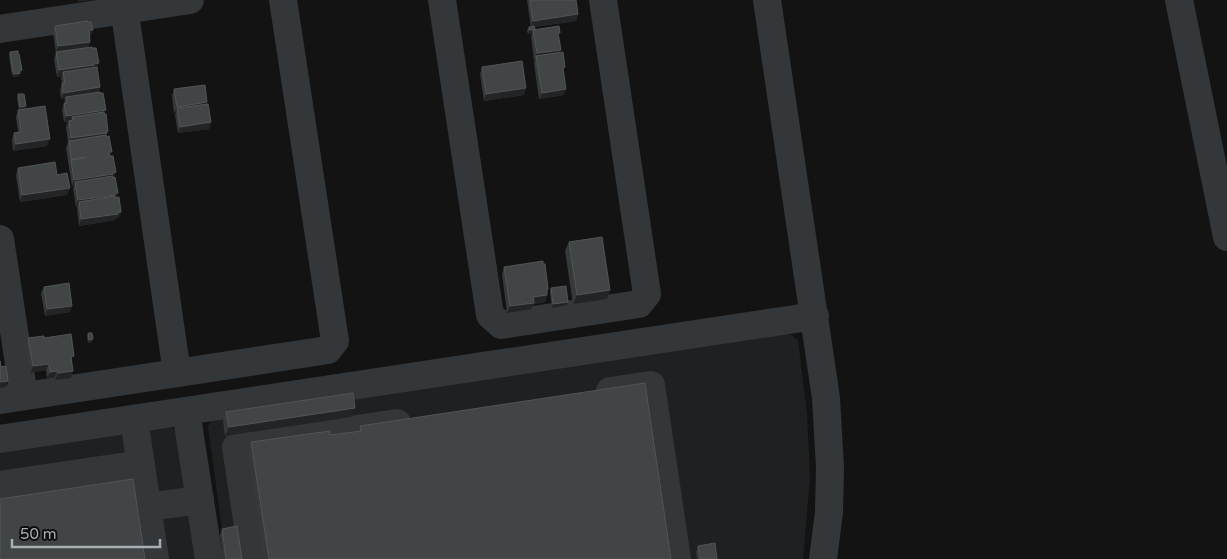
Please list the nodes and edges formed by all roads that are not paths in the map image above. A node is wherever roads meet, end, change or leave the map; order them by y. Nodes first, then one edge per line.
1 (190, 0) edge
2 (283, 0) edge
3 (442, 0) edge
4 (603, 0) edge
5 (767, 0) edge
6 (1179, 0) edge
7 (124, 5) edge
8 (0, 28) edge
9 (1227, 237) edge
10 (0, 239) edge
11 (815, 316) junction
12 (177, 373) junction
13 (582, 395) edge
14 (12, 398) edge
15 (186, 411) junction
16 (134, 419) junction
17 (424, 419) edge
18 (0, 439) edge
19 (238, 458) junction
20 (141, 464) junction
21 (195, 464) junction
22 (0, 485) edge
23 (200, 500) junction
24 (147, 507) junction
25 (155, 559) edge
26 (209, 559) edge
27 (253, 559) edge
28 (677, 559) edge
29 (823, 559) edge

1 - 7 street
2 - 12 street
3 - 4 street
5 - 11 street
6 - 9 street
7 - 8 street
7 - 12 street
10 - 14 street
11 - 15 street
11 - 29 street
12 - 14 street
13 - 28 street
15 - 16 street
15 - 21 street
16 - 18 street
16 - 20 street
17 - 19 street
19 - 21 street
19 - 27 street
20 - 22 street
20 - 24 street
21 - 23 street
23 - 24 street
23 - 26 street
24 - 25 street

